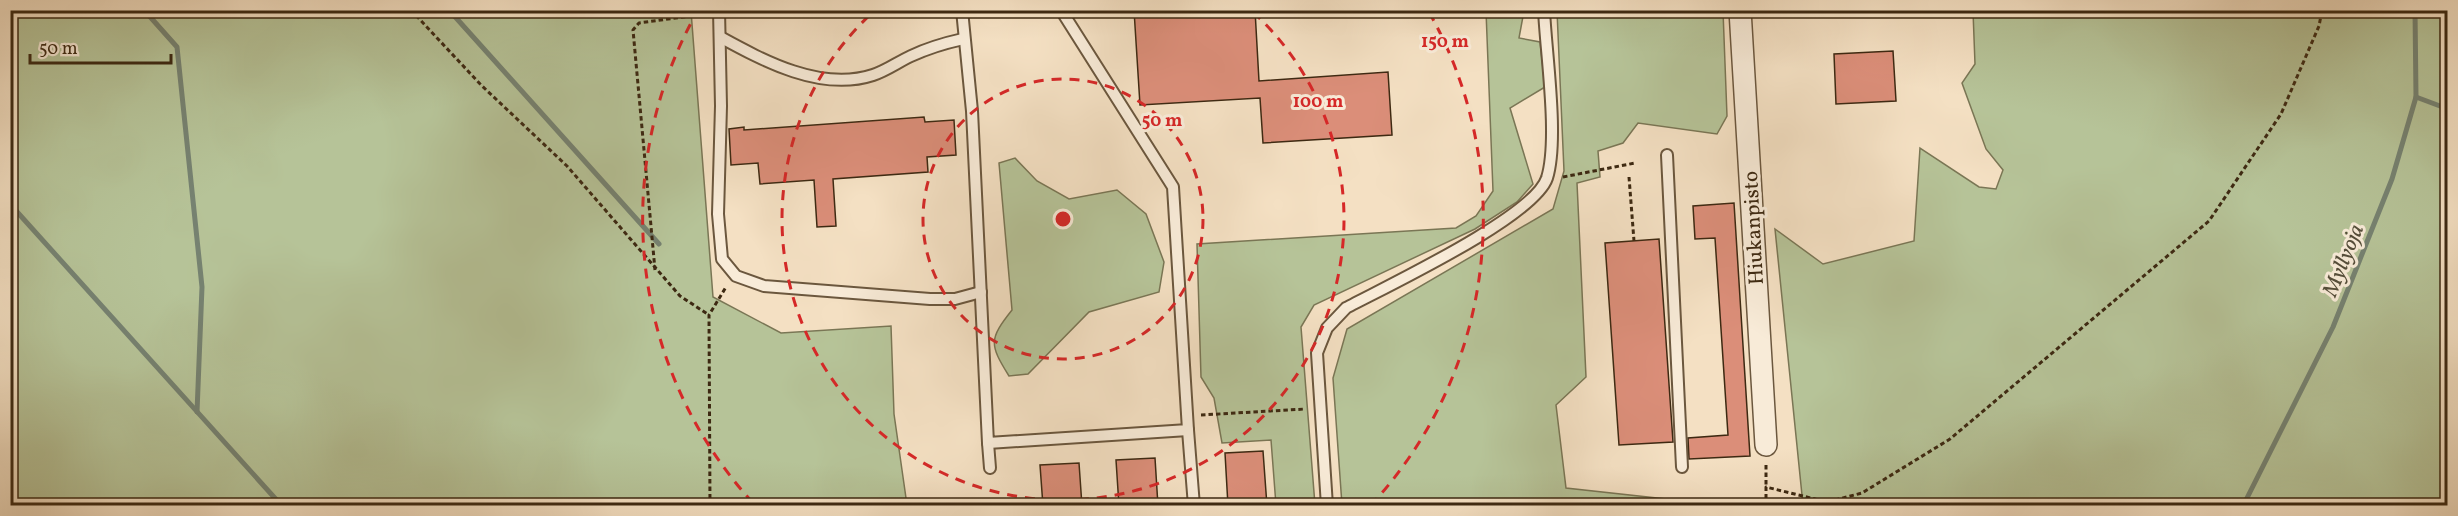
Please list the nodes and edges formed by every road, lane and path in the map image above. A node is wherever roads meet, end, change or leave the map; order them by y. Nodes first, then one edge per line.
1 (411, 10) edge
2 (962, 10) edge
3 (1061, 10) edge
4 (1544, 10) edge
5 (1740, 10) edge
6 (2322, 10) edge
7 (719, 11) edge
8 (720, 37) junction
9 (963, 39) junction
10 (1667, 155) dead end
11 (1635, 163) dead end
12 (1629, 177) dead end
13 (1546, 181) junction
14 (1634, 241) dead end
15 (656, 270) junction
16 (723, 292) dead end
17 (981, 292) junction
18 (709, 315) junction
19 (1320, 409) junction
20 (1187, 415) junction
21 (1188, 430) junction
22 (988, 443) junction
23 (1766, 452) joint
24 (1682, 467) dead end
25 (990, 468) dead end
26 (1766, 487) junction
27 (710, 506) edge
28 (1194, 506) edge
29 (1327, 506) edge
30 (1766, 506) edge

1 - 15 path
2 - 9 lane
3 - 20 lane
4 - 13 lane
5 - 23 street, Hiukanpisto
6 - 26 path
7 - 8 lane
7 - 15 path
8 - 9 lane
8 - 17 lane
9 - 17 lane
10 - 24 lane
11 - 13 path
12 - 14 path
13 - 19 lane
15 - 18 path
16 - 18 path
17 - 22 lane
18 - 27 path
19 - 20 path
19 - 29 lane
20 - 21 lane
21 - 22 lane
21 - 28 lane
22 - 25 lane
23 - 26 path
26 - 30 path

